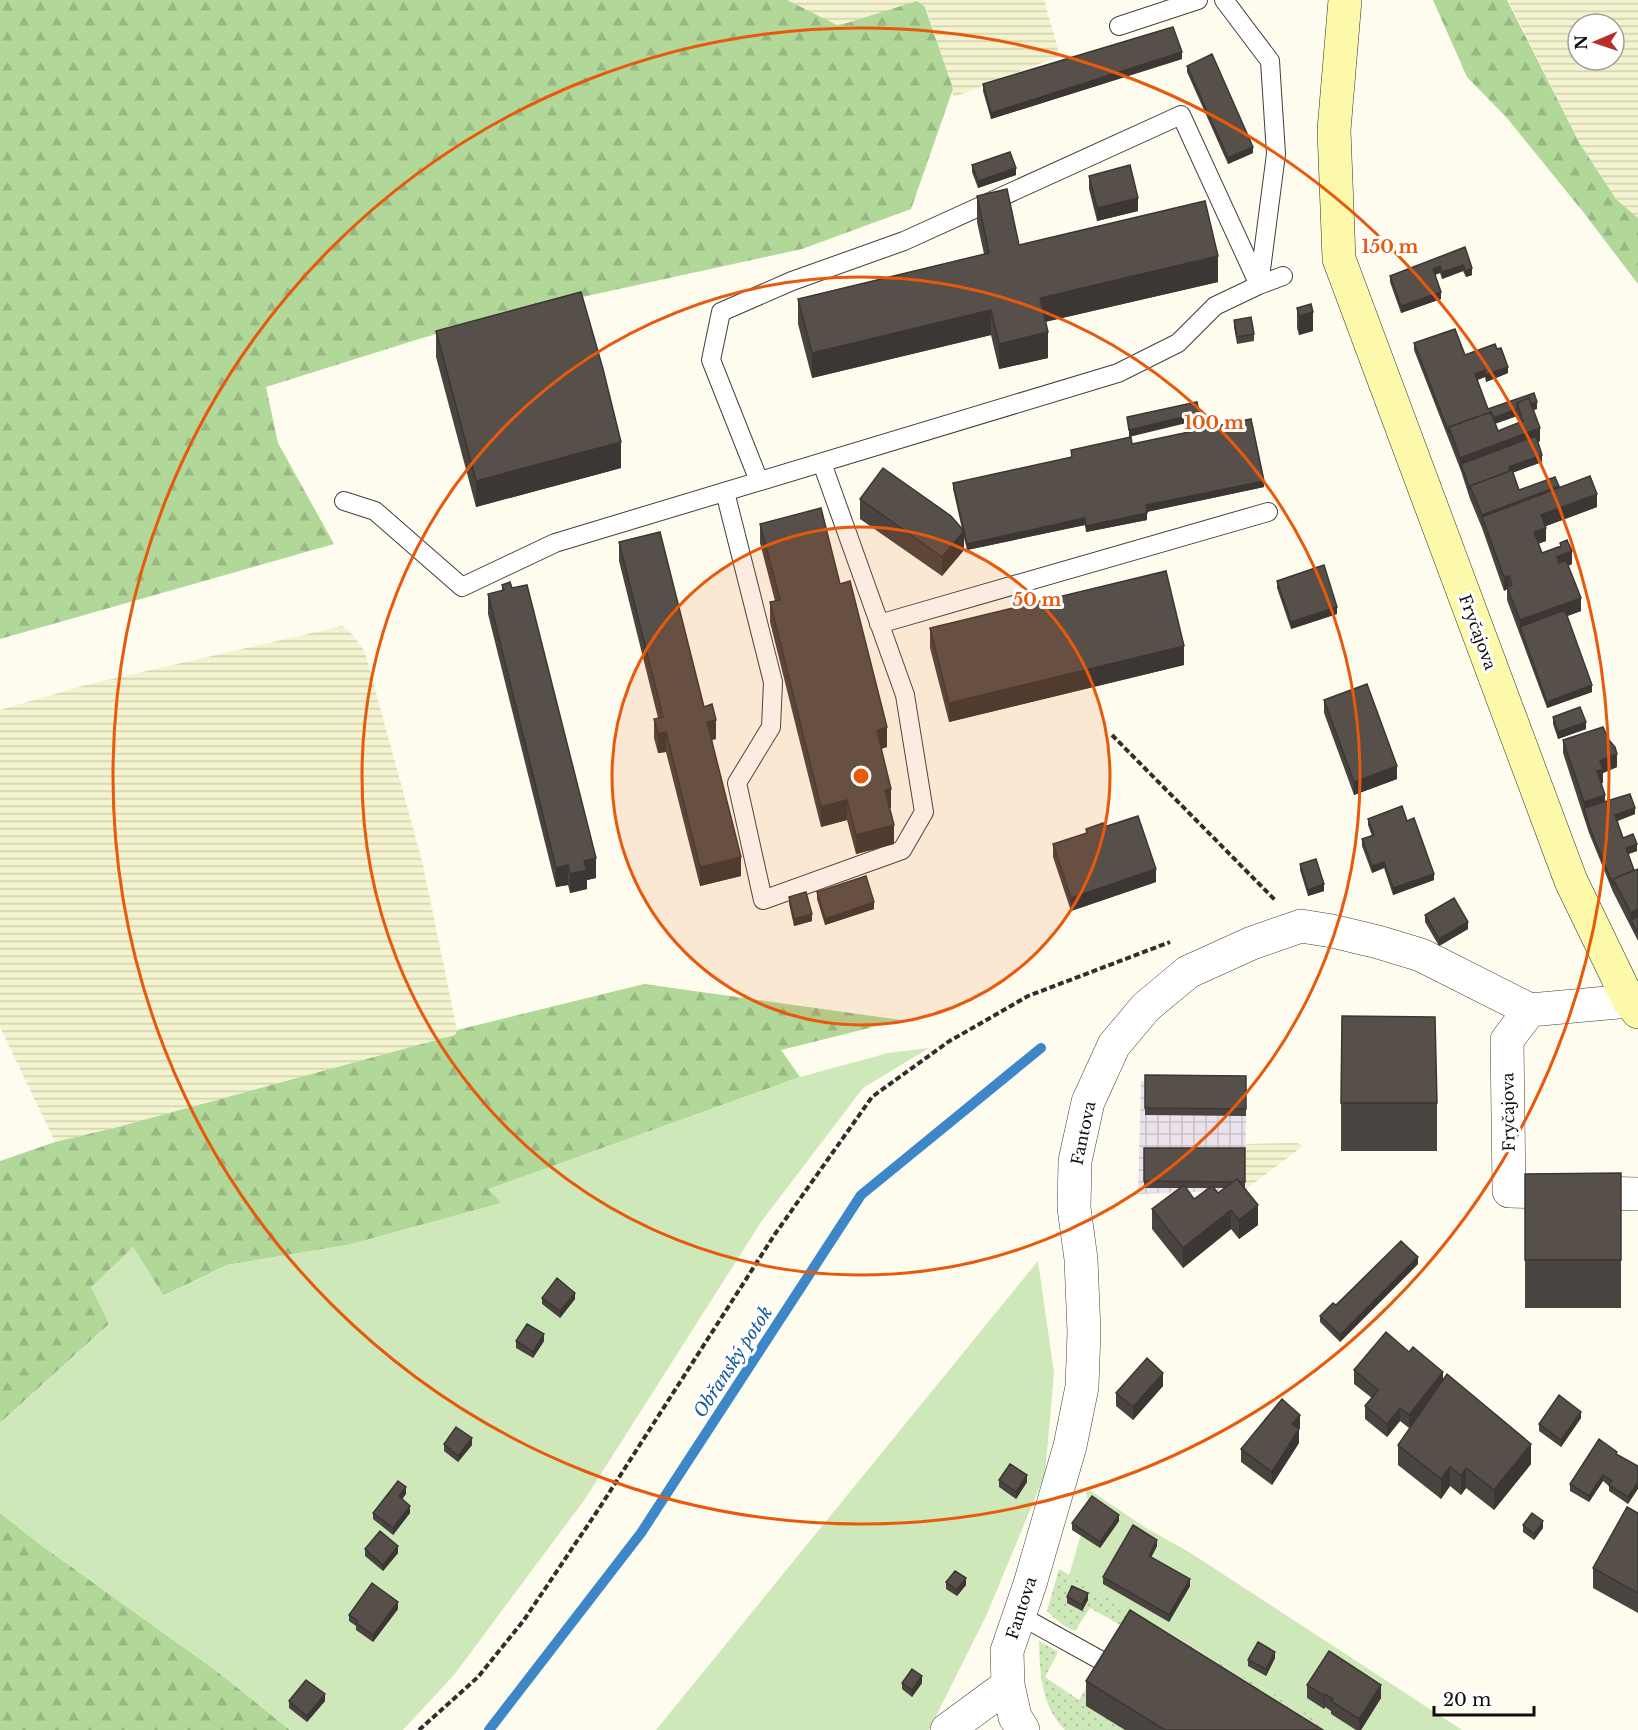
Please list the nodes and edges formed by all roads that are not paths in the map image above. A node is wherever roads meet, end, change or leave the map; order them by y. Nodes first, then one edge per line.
1 (1198, 0) edge
2 (1224, 0) edge
3 (1345, 0) edge
4 (1119, 26) dead end
5 (1284, 276) dead end
6 (1259, 285) junction
7 (822, 463) junction
8 (759, 481) junction
9 (725, 492) junction
10 (344, 501) dead end
11 (1268, 512) dead end
12 (879, 624) junction
13 (1634, 1006) edge
14 (1530, 1010) junction
15 (1638, 1194) edge
16 (1019, 1615) junction
17 (1111, 1666) edge
18 (1008, 1685) junction
19 (947, 1730) edge
20 (1023, 1730) edge

1 - 4 lane
2 - 6 lane
3 - 13 main road, Fryčajova
5 - 6 lane
6 - 7 lane
6 - 8 lane
7 - 8 lane
7 - 12 lane
8 - 9 lane
9 - 10 lane
9 - 12 lane
11 - 12 lane
13 - 14 street, Fryčajova
14 - 15 street, Fryčajova
14 - 16 street, Fantova
16 - 17 lane
16 - 18 street, Fantova
18 - 19 street
18 - 20 street, Fantova

